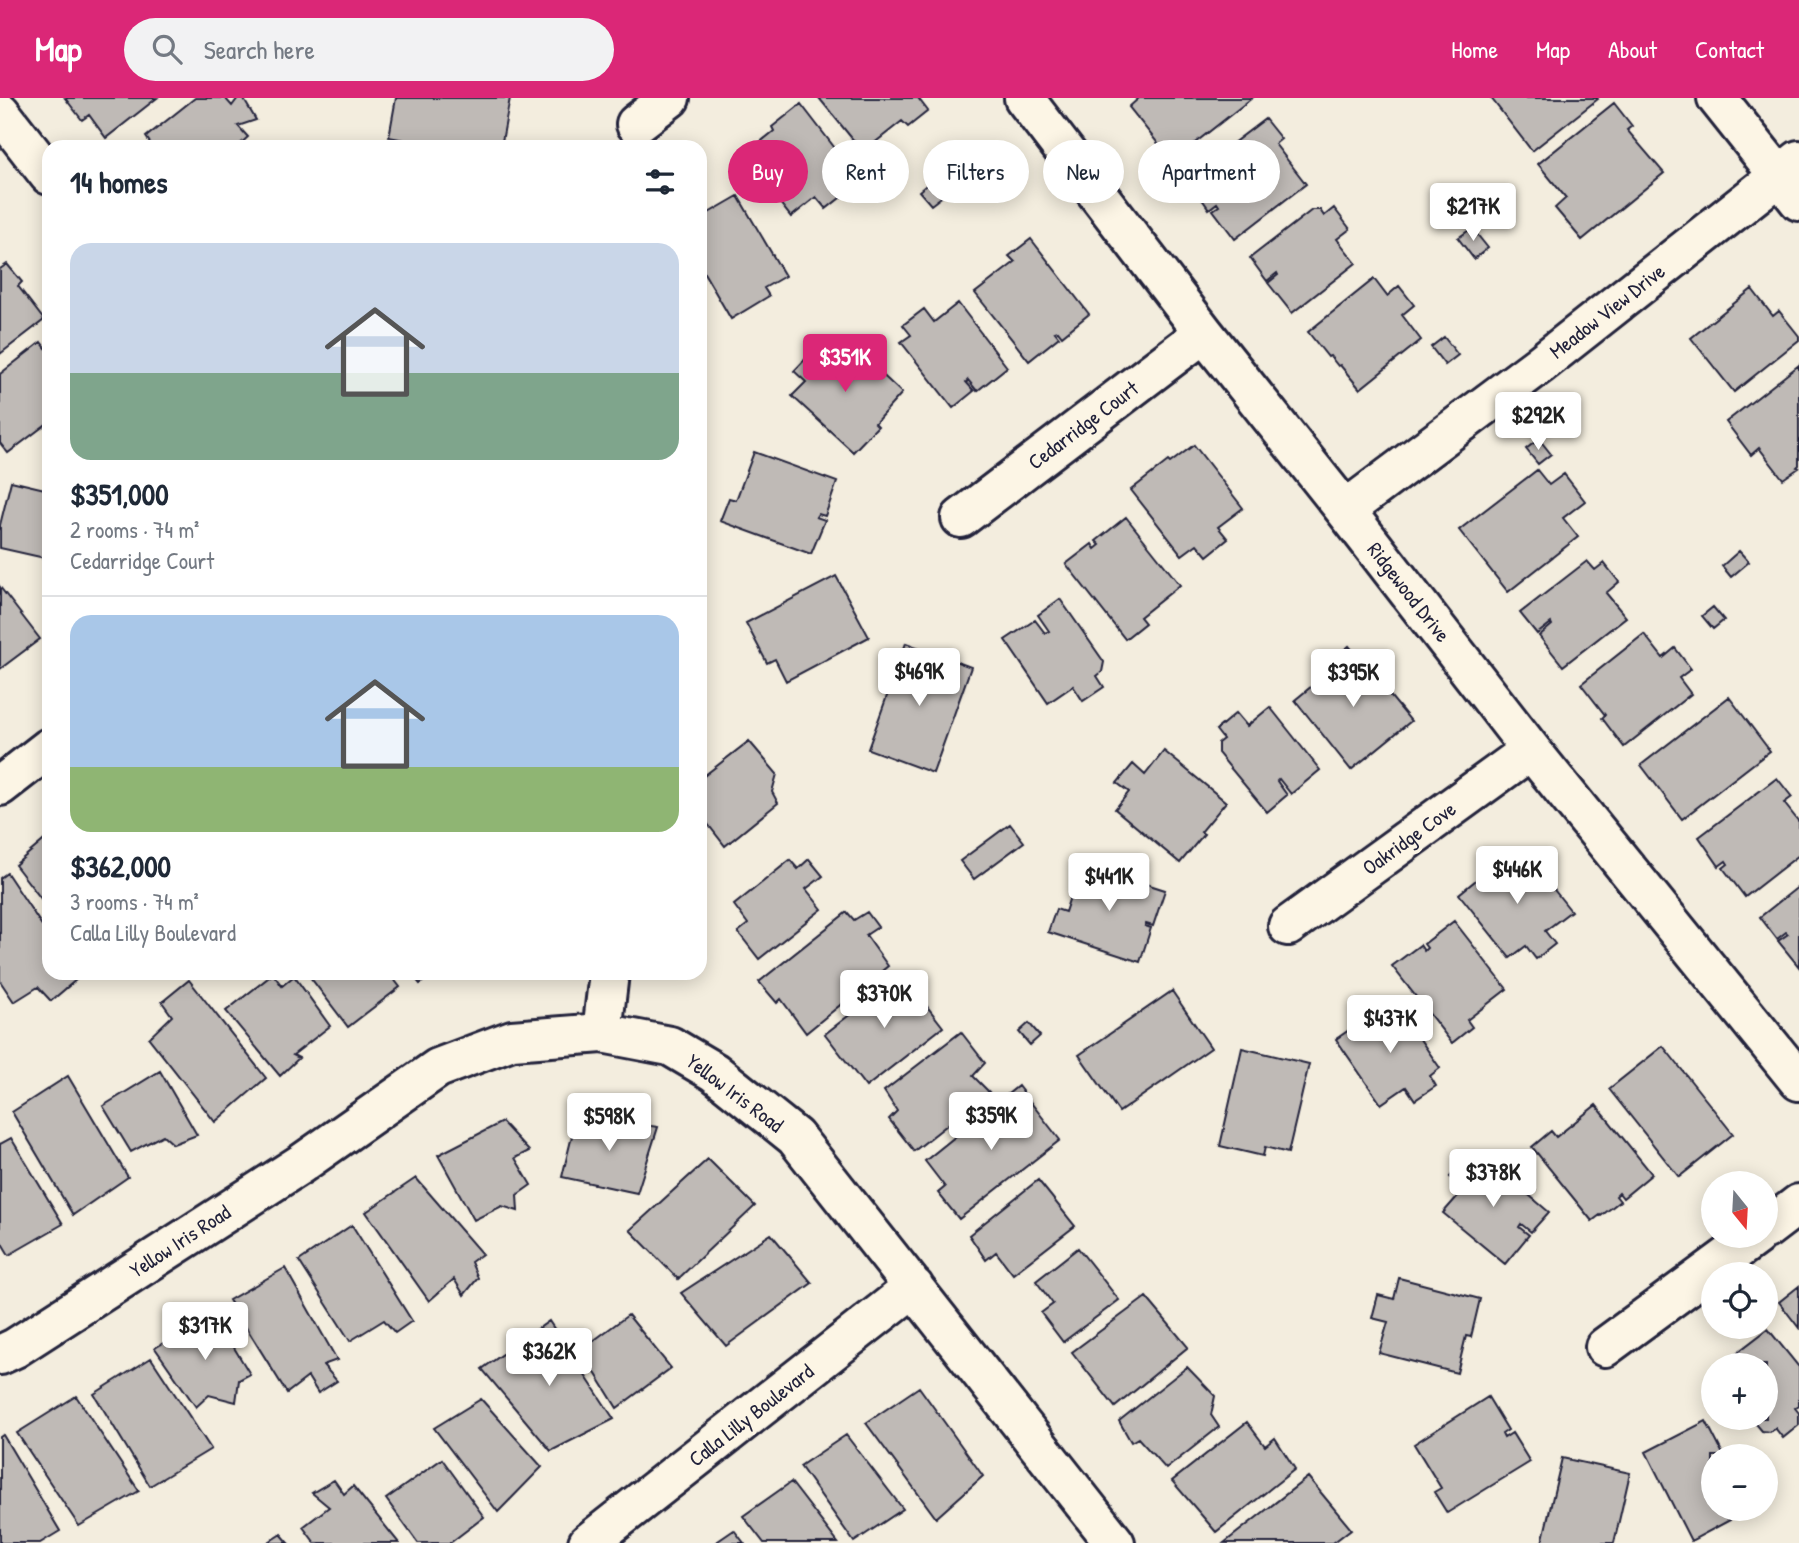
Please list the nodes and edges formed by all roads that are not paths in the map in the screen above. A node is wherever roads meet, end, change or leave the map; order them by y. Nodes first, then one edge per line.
1 (670, 98) edge
2 (1024, 98) edge
3 (1717, 98) edge
4 (0, 112) edge
5 (636, 124) dead end
6 (42, 166) edge
7 (1792, 179) edge
8 (1204, 333) junction
9 (1345, 510) junction
10 (961, 518) dead end
11 (1531, 750) junction
12 (42, 753) edge
13 (0, 786) edge
14 (1288, 926) dead end
15 (608, 980) edge
16 (601, 1033) junction
17 (1799, 1081) edge
18 (1799, 1204) edge
19 (1778, 1220) edge
20 (1740, 1248) edge
21 (914, 1287) junction
22 (1605, 1347) dead end
23 (0, 1355) edge
24 (588, 1543) edge
25 (1115, 1543) edge

1 - 5 street
2 - 8 street, Ridgewood Drive
3 - 7 street
4 - 6 street
7 - 9 street, Meadow View Drive
8 - 9 street, Ridgewood Drive
8 - 10 street, Cedarridge Court
9 - 11 street, Ridgewood Drive
11 - 14 street, Oakridge Cove
11 - 17 street, Ridgewood Drive
12 - 13 street
15 - 16 street
16 - 21 street, Yellow Iris Road
16 - 23 street, Yellow Iris Road
18 - 19 street
20 - 22 street
21 - 24 street, Calla Lilly Boulevard
21 - 25 street, Yellow Iris Road

